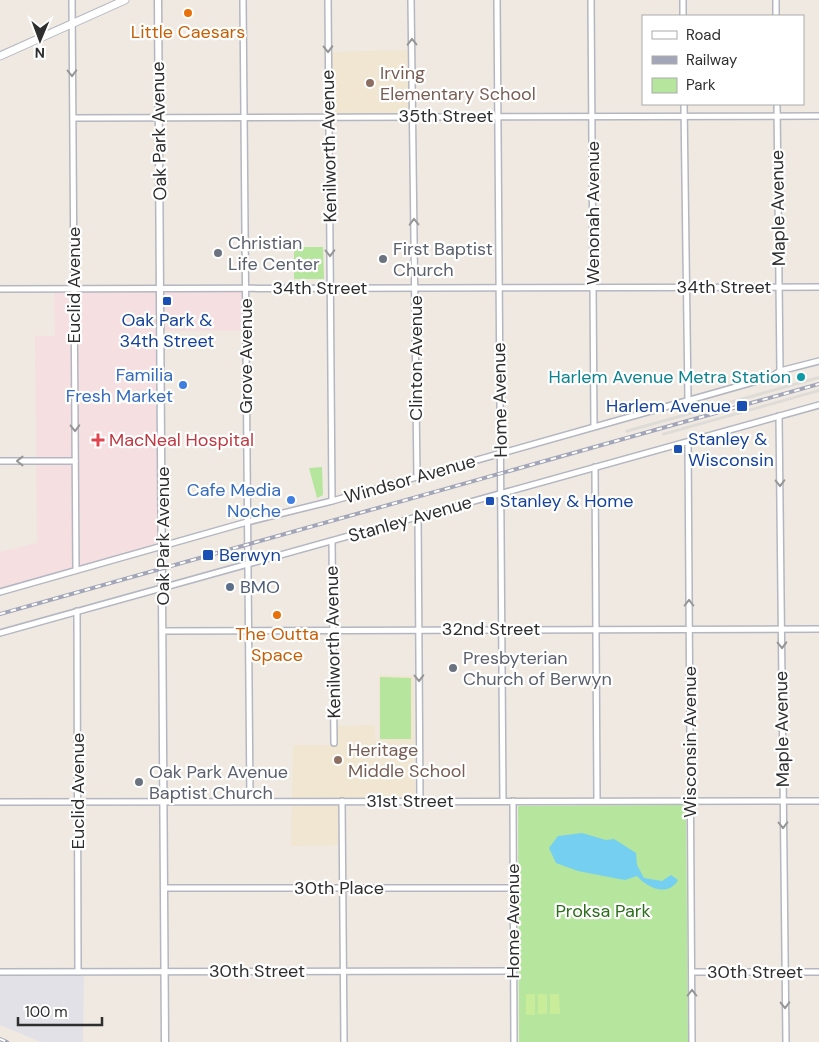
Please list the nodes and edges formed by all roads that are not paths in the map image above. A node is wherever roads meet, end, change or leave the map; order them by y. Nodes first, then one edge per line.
1 (72, 0) edge
2 (125, 0) edge
3 (158, 0) edge
4 (243, 0) edge
5 (328, 0) edge
6 (411, 0) edge
7 (497, 0) edge
8 (591, 0) edge
9 (683, 0) edge
10 (776, 0) edge
11 (683, 15) edge
12 (776, 15) edge
13 (72, 24) junction
14 (0, 56) edge
15 (684, 105) edge
16 (777, 105) edge
17 (413, 116) junction
18 (498, 116) junction
19 (592, 116) junction
20 (685, 116) junction
21 (777, 116) junction
22 (819, 116) edge
23 (159, 117) junction
24 (244, 117) junction
25 (329, 117) junction
26 (72, 118) junction
27 (499, 287) junction
28 (593, 287) junction
29 (687, 287) junction
30 (779, 287) junction
31 (819, 287) edge
32 (246, 288) junction
33 (330, 288) junction
34 (415, 288) junction
35 (0, 289) edge
36 (74, 289) junction
37 (161, 289) junction
38 (819, 361) edge
39 (780, 371) junction
40 (688, 399) junction
41 (819, 405) edge
42 (779, 416) junction
43 (594, 426) junction
44 (688, 442) junction
45 (500, 454) junction
46 (0, 461) edge
47 (76, 461) junction
48 (595, 467) junction
49 (417, 477) junction
50 (501, 494) junction
51 (332, 501) junction
52 (418, 517) junction
53 (247, 522) junction
54 (332, 541) junction
55 (163, 545) junction
56 (248, 564) junction
57 (76, 570) junction
58 (163, 587) junction
59 (0, 592) edge
60 (78, 611) junction
61 (418, 629) junction
62 (502, 629) junction
63 (596, 629) junction
64 (689, 629) junction
65 (782, 629) junction
66 (819, 629) edge
67 (248, 630) junction
68 (333, 630) junction
69 (163, 631) junction
70 (0, 633) edge
71 (334, 743) dead end
72 (783, 800) junction
73 (78, 801) junction
74 (164, 801) junction
75 (250, 801) junction
76 (342, 801) junction
77 (420, 801) junction
78 (503, 801) junction
79 (513, 801) junction
80 (597, 801) junction
81 (691, 801) junction
82 (819, 801) edge
83 (0, 802) edge
84 (164, 888) junction
85 (344, 888) junction
86 (513, 888) junction
87 (343, 971) junction
88 (513, 971) junction
89 (0, 972) edge
90 (78, 972) junction
91 (165, 972) junction
92 (692, 972) junction
93 (785, 972) junction
94 (819, 972) edge
95 (165, 1042) edge
96 (344, 1042) edge
97 (514, 1042) edge
98 (692, 1042) edge
99 (786, 1042) edge

1 - 13 street, Euclid Avenue
2 - 13 main road
3 - 23 street, Oak Park Avenue
4 - 24 street, Grove Avenue
5 -> 25 street, Kenilworth Avenue
17 -> 6 street, Clinton Avenue
7 - 18 street, Home Avenue
8 - 19 street, Wenonah Avenue
9 - 11 street
10 - 12 street
13 - 14 main road
13 -> 26 street, Euclid Avenue
15 - 20 street
16 - 21 street, Maple Avenue
17 - 18 street, 35th Street
17 - 25 street, 35th Street
34 -> 17 street, Clinton Avenue
18 - 19 street, 35th Street
18 - 27 street, Home Avenue
19 - 20 street, 35th Street
19 - 28 street, Wenonah Avenue
20 - 21 street, 35th Street
20 - 29 street
21 - 22 street, 35th Street
21 - 30 street, Maple Avenue
23 - 24 street, 35th Street
23 - 26 street, 35th Street
23 - 37 street, Oak Park Avenue
24 - 25 street, 35th Street
24 - 32 street, Grove Avenue
25 -> 33 street, Kenilworth Avenue
26 - 36 street, Euclid Avenue
27 - 28 street, 34th Street
27 - 34 street, 34th Street
27 - 45 street, Home Avenue
28 - 29 street, 34th Street
28 - 43 street, Wenonah Avenue
29 - 30 street, 34th Street
29 - 40 street
30 - 31 street, 34th Street
30 - 39 street, Maple Avenue
32 - 33 street, 34th Street
32 - 37 street, 34th Street
32 - 53 street, Grove Avenue
33 - 34 street, 34th Street
33 - 51 street, Kenilworth Avenue
34 - 49 street, Clinton Avenue
35 - 36 street, 34th Street
36 - 37 street, 34th Street
36 -> 47 street, Euclid Avenue
37 - 55 street, Oak Park Avenue
38 - 39 street, Windsor Avenue
39 - 40 street, Windsor Avenue
40 - 43 street, Windsor Avenue
41 - 42 street, Stanley Avenue
42 - 44 street, Stanley Avenue
42 -> 65 street, Maple Avenue
43 - 45 street, Windsor Avenue
44 - 48 street, Stanley Avenue
64 -> 44 street, Wisconsin Avenue
45 - 49 street, Windsor Avenue
45 - 50 street, Home Avenue
47 -> 46 street
47 - 57 street, Euclid Avenue
48 - 50 street, Stanley Avenue
48 - 63 street
49 - 51 street, Windsor Avenue
50 - 52 street, Stanley Avenue
50 - 62 street, Home Avenue
51 - 53 street, Windsor Avenue
52 - 54 street, Stanley Avenue
52 - 61 street
53 - 55 street, Windsor Avenue
53 - 56 street, Grove Avenue
54 - 56 street, Stanley Avenue
54 - 68 street, Kenilworth Avenue
55 - 57 street, Windsor Avenue
55 - 58 street, Oak Park Avenue
56 - 58 street, Stanley Avenue
56 - 67 street, Grove Avenue
57 - 59 street, Windsor Avenue
58 - 60 street, Stanley Avenue
58 - 69 street, Oak Park Avenue
60 - 70 street, Stanley Avenue
60 - 73 street, Euclid Avenue
61 - 62 street, 32nd Street
61 - 68 street, 32nd Street
61 -> 77 street
62 - 63 street, 32nd Street
62 - 78 street, Home Avenue
63 - 64 street, 32nd Street
63 - 80 street
64 - 65 street, 32nd Street
64 - 81 street, Wisconsin Avenue
65 - 66 street, 32nd Street
65 -> 72 street, Maple Avenue
67 - 68 street, 32nd Street
67 - 69 street, 32nd Street
67 - 75 street, Grove Avenue
68 - 71 street, Kenilworth Avenue
69 - 74 street, Oak Park Avenue
72 - 81 street, 31st Street
72 - 82 street, 31st Street
72 -> 93 street, Maple Avenue
73 - 74 street, 31st Street
73 - 83 street, 31st Street
73 - 90 street, Euclid Avenue
74 - 75 street, 31st Street
74 - 84 street, Oak Park Avenue
75 - 76 street, 31st Street
76 - 77 street, 31st Street
76 - 85 street
77 - 78 street, 31st Street
78 - 79 street, 31st Street
79 - 80 street, 31st Street
79 - 86 street, Home Avenue
80 - 81 street, 31st Street
81 - 92 street, Wisconsin Avenue
84 - 85 street, 30th Place
84 - 91 street, Oak Park Avenue
85 - 86 street, 30th Place
85 - 87 street
86 - 88 street, Home Avenue
87 - 88 street, 30th Street
87 - 91 street, 30th Street
87 - 96 street
88 - 97 street, Home Avenue
89 - 90 street, 30th Street
90 - 91 street, 30th Street
91 - 95 street, Oak Park Avenue
92 - 93 street, 30th Street
98 -> 92 street, Wisconsin Avenue
93 - 94 street, 30th Street
93 -> 99 street, Maple Avenue

